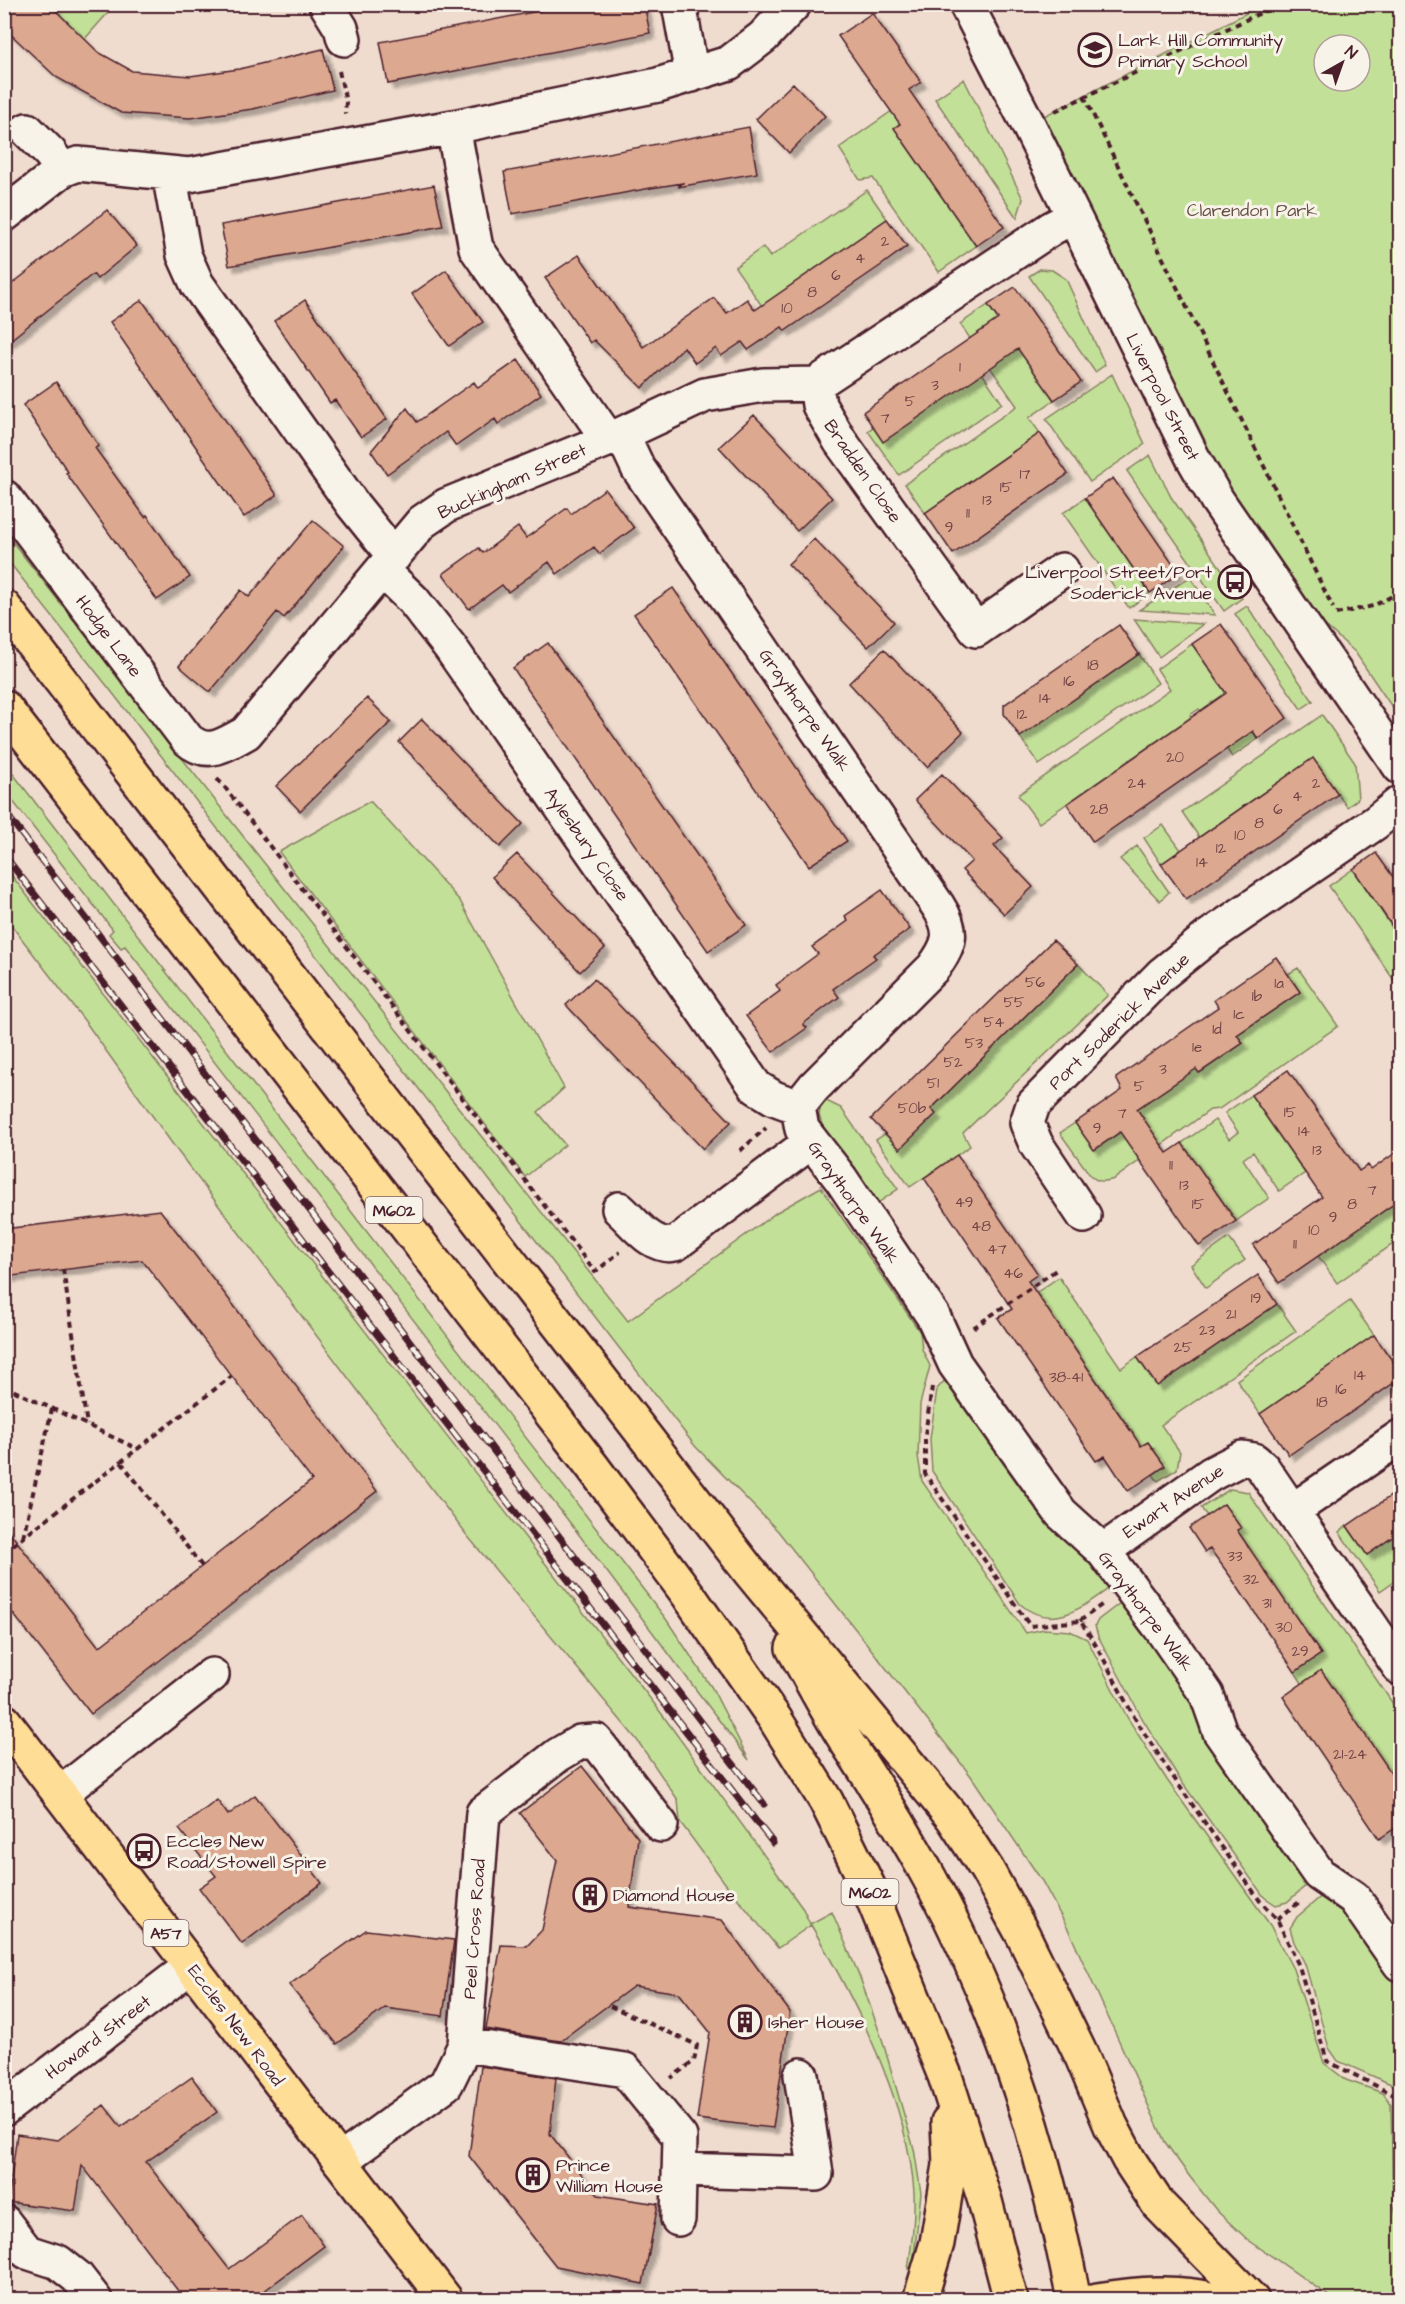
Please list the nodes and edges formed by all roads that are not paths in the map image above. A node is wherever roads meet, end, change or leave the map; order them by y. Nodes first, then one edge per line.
1 (326, 4) edge
2 (679, 4) edge
3 (794, 4) edge
4 (966, 4) edge
5 (344, 39) road end
6 (692, 75) junction
7 (453, 127) junction
8 (27, 130) dead end
9 (62, 170) junction
10 (169, 173) junction
11 (4, 215) edge
12 (1073, 218) junction
13 (816, 384) junction
14 (615, 437) junction
15 (4, 497) edge
16 (388, 563) junction
17 (1062, 570) dead end
18 (4, 607) edge
19 (4, 707) edge
20 (227, 743) joint
21 (1401, 767) edge
22 (1401, 803) edge
23 (798, 1107) junction
24 (813, 1143) junction
25 (619, 1209) dead end
26 (1084, 1216) dead end
27 (1401, 1437) edge
28 (1292, 1511) junction
29 (1103, 1551) junction
30 (749, 1571) junction
31 (1401, 1668) edge
32 (212, 1675) dead end
33 (4, 1721) edge
34 (60, 1794) junction
35 (661, 1825) dead end
36 (1401, 1964) edge
37 (191, 1966) junction
38 (465, 2045) junction
39 (801, 2075) dead end
40 (945, 2076) junction
41 (4, 2109) edge
42 (340, 2161) junction
43 (679, 2170) junction
44 (678, 2219) dead end
45 (4, 2222) edge
46 (926, 2285) edge
47 (95, 2300) edge
48 (446, 2300) edge
49 (1011, 2300) edge
50 (1074, 2300) edge
51 (1097, 2300) edge
52 (1215, 2300) edge
53 (1252, 2300) edge

1 - 5 street
2 - 6 street
3 - 6 street
4 - 12 street, Liverpool Street
6 - 7 street
7 - 10 street
7 - 14 street, Graythorpe Walk
8 - 9 street
9 - 10 street
9 - 11 street
10 - 16 street, Aylesbury Close
12 - 13 street
12 - 21 street, Liverpool Street
13 - 14 street, Buckingham Street
13 - 17 street, Bradden Close
14 - 16 street, Buckingham Street
14 - 23 street, Graythorpe Walk
15 - 20 street, Hodge Lane
16 - 20 street, Buckingham Street
16 - 23 street, Aylesbury Close
18 - 30 main road
19 - 40 main road, M602
22 - 26 street, Port Soderick Avenue
23 - 24 street, Graythorpe Walk
24 - 25 street
24 - 29 street, Graythorpe Walk
27 - 28 street
28 - 29 street, Ewart Avenue
28 - 31 street, Ewart Avenue
29 - 36 street, Graythorpe Walk
30 - 50 main road
30 - 53 main road
32 - 34 street
33 - 34 main road, Eccles New Road / A57
34 - 37 main road, Eccles New Road / A57
35 - 38 street, Peel Cross Road
37 - 41 street, Howard Street
37 - 42 main road, Eccles New Road / A57
38 - 42 street, Peel Cross Road
38 - 43 street
39 - 43 street
40 - 46 main road, M602
40 - 49 main road, M602
42 - 48 main road, Eccles New Road / A57
43 - 44 street
45 - 47 street
51 - 52 main road

